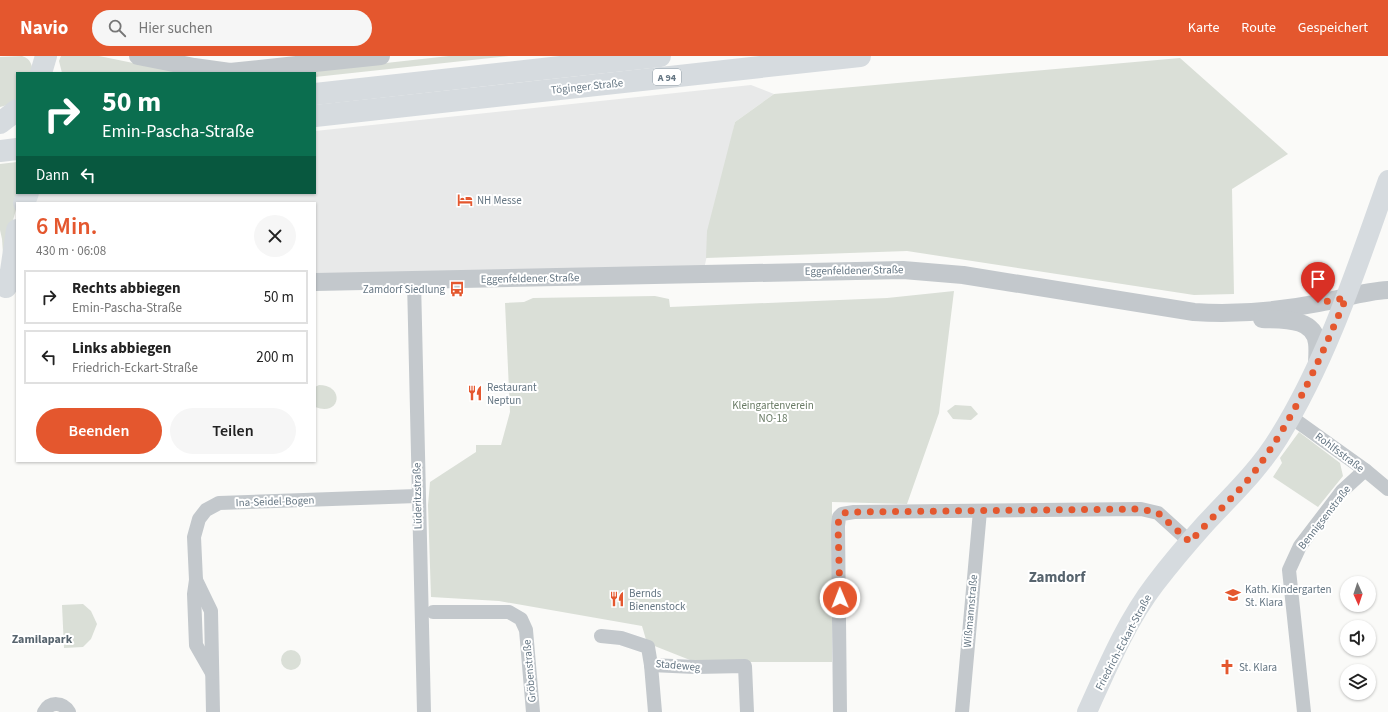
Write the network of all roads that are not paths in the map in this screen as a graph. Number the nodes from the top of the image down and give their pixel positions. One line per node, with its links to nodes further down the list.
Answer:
1 (46, 56): 7 (highway)
2 (51, 56): 8 (highway)
3 (138, 56): 4 (street)
4 (381, 56)
5 (660, 56): 9 (highway, Töginger Straße / A 94)
6 (860, 56): 11 (highway, Töginger Straße / A 94)
7 (41, 72)
8 (54, 72)
9 (316, 94)
10 (16, 111): 12 (highway)
11 (316, 116)
12 (0, 123)
13 (16, 126): 14 (highway)
14 (0, 128)
15 (16, 149): 16 (highway)
16 (0, 150)
17 (1388, 180): 23 (main road, Friedrich-Eckart-Straße)
18 (16, 246): 21 (highway)
19 (414, 281): 20 (street, Eggenfeldener Straße); 24 (street, Eggenfeldener Straße); 29 (street, Lüderitzstraße)
20 (316, 282)
21 (6, 283)
22 (1388, 290): 23 (street, Eggenfeldener Straße)
23 (1346, 298): 24 (street, Eggenfeldener Straße); 25 (main road, Friedrich-Eckart-Straße)
24 (1226, 313): 25 (street)
25 (1317, 366): 26 (main road, Friedrich-Eckart-Straße)
26 (1292, 417): 27 (street, Rohlfsstraße); 31 (main road, Friedrich-Eckart-Straße)
27 (1365, 470): 28 (street, Rohlfsstraße); 45 (street, Bennigsenstraße)
28 (1388, 489)
29 (417, 496): 37 (street, Ina-Seidel-Bogen); 38 (street, Lüderitzstraße)
30 (980, 511): 31 (street); 42 (street); 43 (street, Wißmannstraße)
31 (1190, 542): 44 (main road, Friedrich-Eckart-Straße)
32 (433, 612): 39 (street, Gröbenstraße)
33 (601, 636): 34 (street, Stadeweg)
34 (651, 665): 40 (street); 41 (street, Stadeweg)
35 (44, 712): 36 (street)
36 (69, 712)
37 (213, 712)
38 (424, 712)
39 (532, 712)
40 (654, 712)
41 (747, 712)
42 (840, 712)
43 (962, 712)
44 (1087, 712)
45 (1304, 712)

